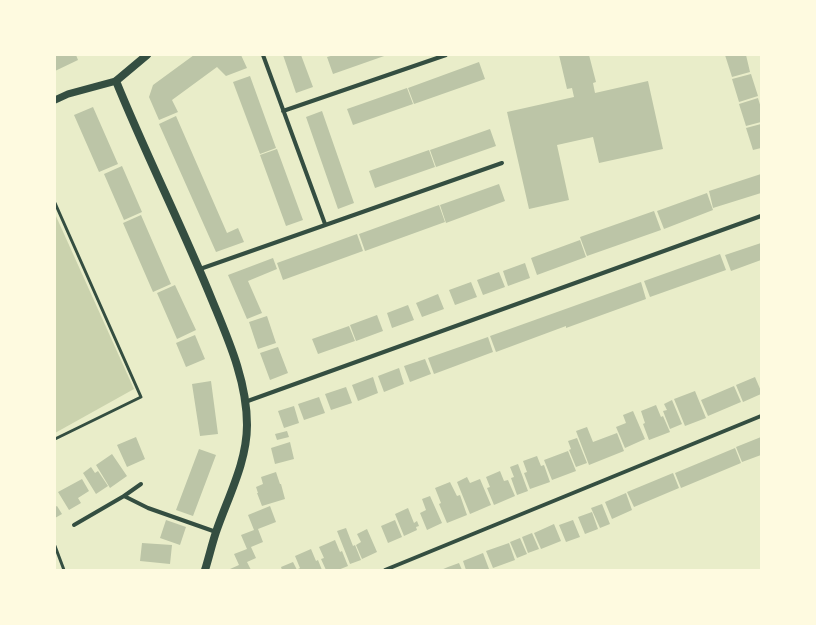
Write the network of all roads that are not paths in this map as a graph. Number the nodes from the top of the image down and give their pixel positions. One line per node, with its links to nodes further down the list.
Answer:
1 (147, 55): 4 (main road)
2 (263, 55): 6 (street)
3 (446, 55): 6 (street)
4 (116, 81): 5 (street); 11 (main road)
5 (55, 100)
6 (283, 111): 10 (street)
7 (502, 163): 10 (street)
8 (55, 202): 14 (lane)
9 (761, 216): 12 (street)
10 (325, 224): 11 (street)
11 (200, 269): 12 (main road)
12 (245, 402): 18 (main road)
13 (761, 416): 22 (street)
14 (55, 439)
15 (141, 484): 16 (street)
16 (124, 496): 17 (street); 18 (street)
17 (74, 525)
18 (216, 532): 21 (main road)
19 (55, 546): 20 (lane)
20 (64, 570)
21 (206, 570)
22 (385, 570)

